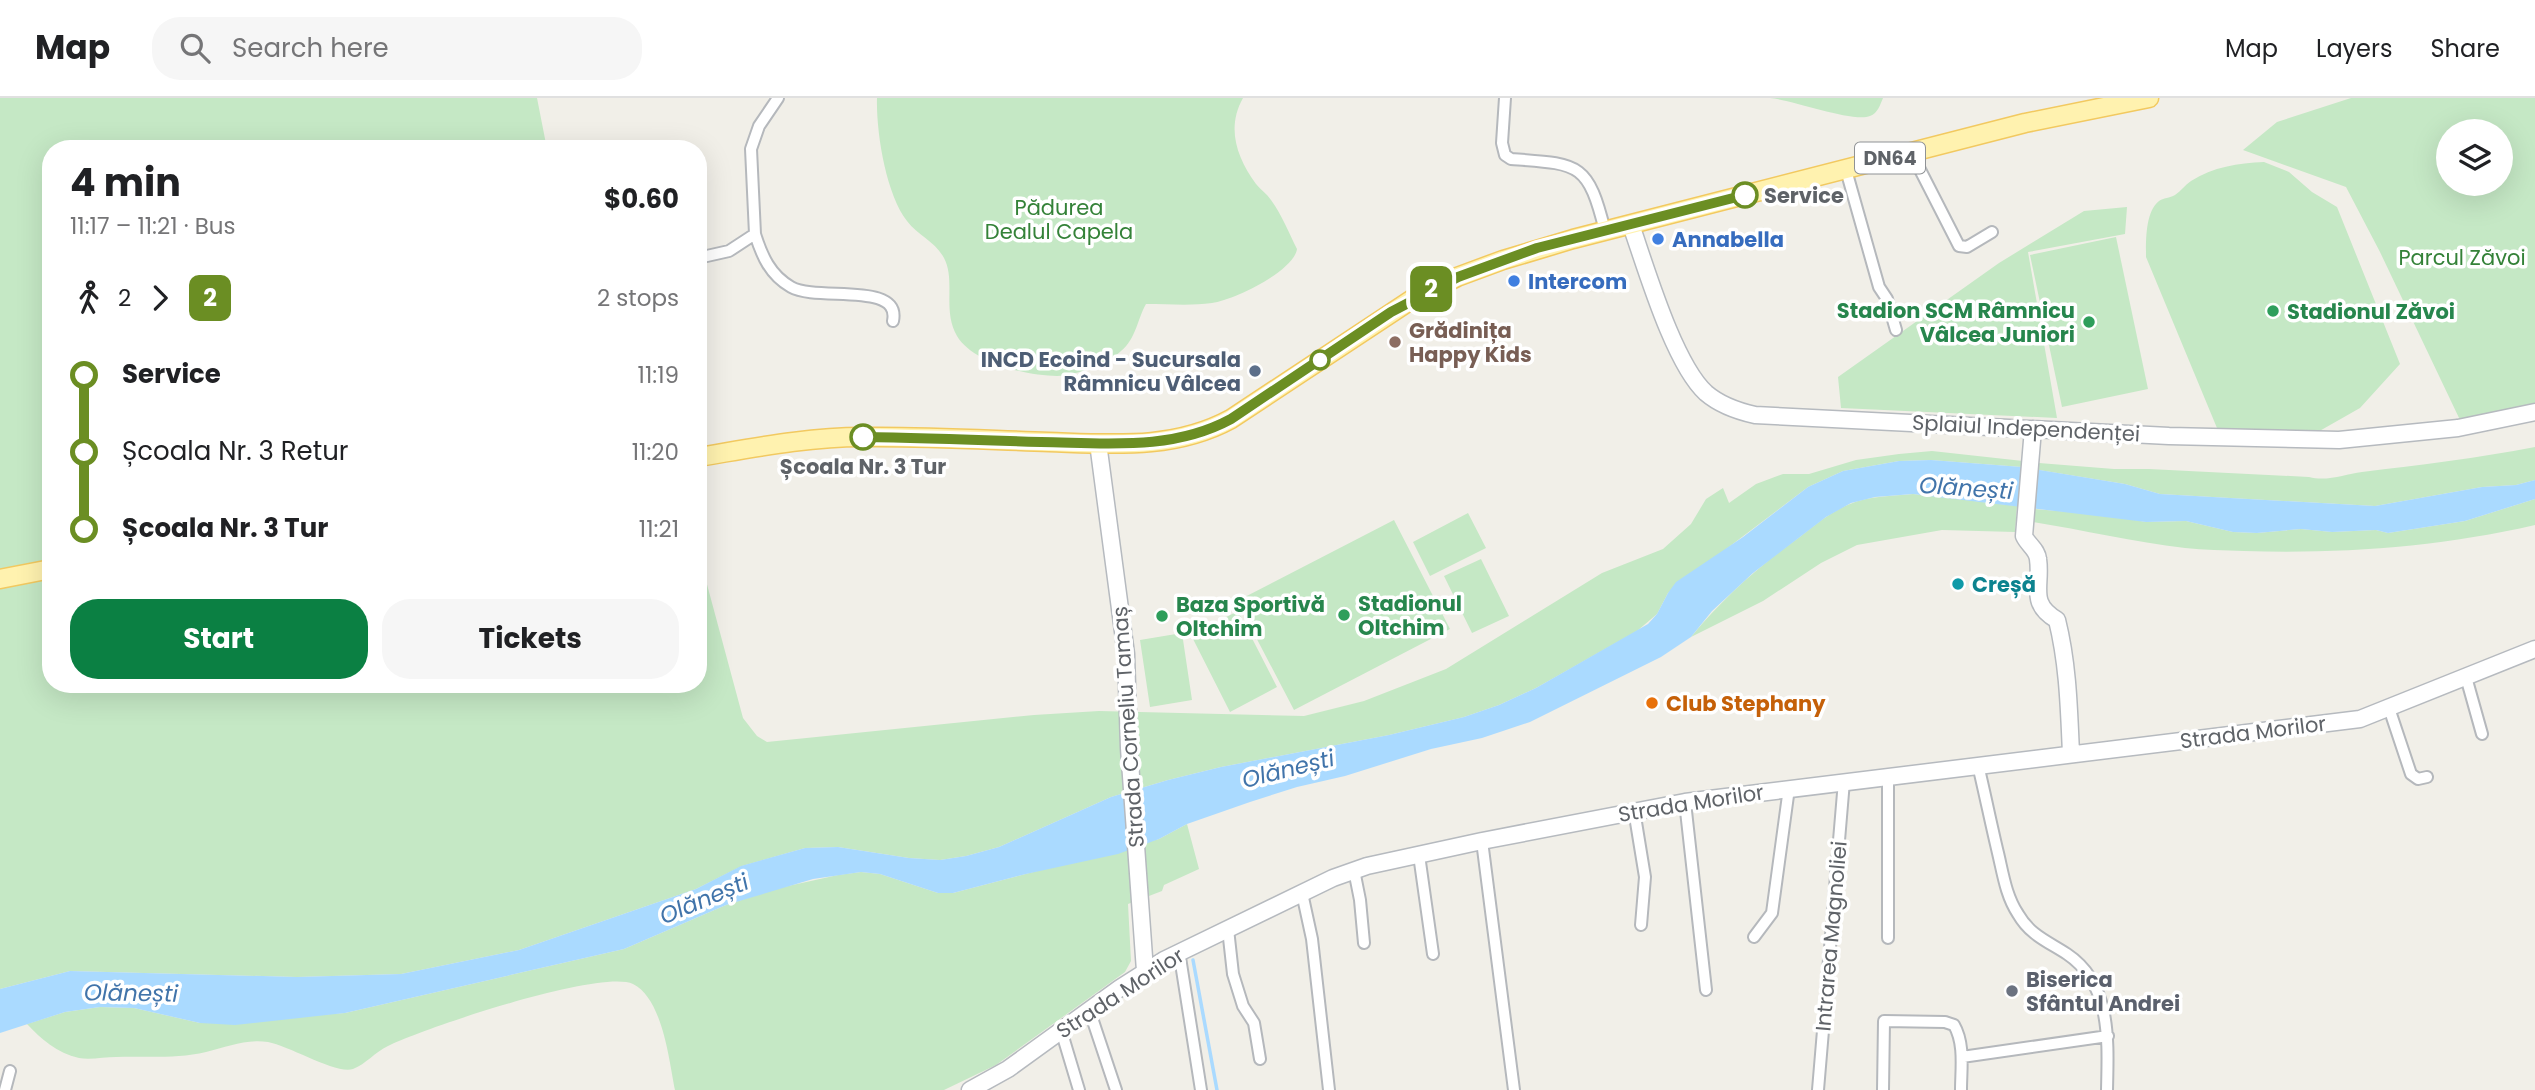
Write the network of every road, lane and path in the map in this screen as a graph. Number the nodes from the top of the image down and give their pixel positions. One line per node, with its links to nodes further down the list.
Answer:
1 (778, 98): 9 (street)
2 (1505, 98): 7 (street)
3 (2149, 98): 4 (main road, DN64)
4 (1911, 152): 5 (main road, DN64); 8 (street)
5 (1846, 170): 6 (main road, DN64); 12 (street)
6 (1631, 225): 7 (main road, DN64); 14 (street, Splaiul Independenței)
7 (1605, 231): 15 (main road, DN64)
8 (1992, 232)
9 (755, 234): 10 (street); 11 (street)
10 (707, 256)
11 (893, 321)
12 (1896, 330)
13 (2535, 412): 14 (street, Splaiul Independenței)
14 (2033, 437): 23 (street)
15 (1098, 443): 16 (main road, DN64); 42 (street, Strada Corneliu Tamaș)
16 (707, 455)
17 (42, 571): 18 (main road)
18 (0, 579)
19 (2535, 649): 20 (street, Strada Morilor)
20 (2466, 677): 21 (street, Strada Morilor); 22 (street)
21 (2389, 708): 23 (street, Strada Morilor); 26 (street)
22 (2482, 734)
23 (2071, 754): 24 (street, Strada Morilor)
24 (1978, 765): 25 (street, Strada Morilor); 46 (street)
25 (1888, 776): 27 (street, Strada Morilor); 38 (street)
26 (2427, 777)
27 (1844, 781): 28 (street, Strada Morilor); 57 (street, Intrarea Magnoliei)
28 (1789, 788): 29 (street, Strada Morilor); 37 (street)
29 (1685, 802): 30 (street, Strada Morilor); 43 (street)
30 (1634, 810): 31 (street, Strada Morilor); 35 (street)
31 (1482, 841): 32 (street, Strada Morilor); 56 (street)
32 (1419, 855): 33 (street, Strada Morilor); 41 (street)
33 (1354, 870): 34 (street, Strada Morilor); 39 (street)
34 (1302, 893): 36 (street, Strada Morilor); 55 (street)
35 (1641, 925)
36 (1228, 929): 40 (street, Strada Morilor); 48 (street)
37 (1754, 937)
38 (1888, 938)
39 (1364, 943)
40 (1179, 951): 42 (street, Strada Morilor); 54 (street)
41 (1433, 954)
42 (1145, 971): 44 (street, Strada Morilor)
43 (1706, 990)
44 (1090, 1010): 45 (street, Strada Morilor); 53 (street)
45 (1061, 1030): 51 (street, Strada Morilor); 52 (street)
46 (2108, 1036): 47 (street); 60 (street)
47 (1962, 1057): 58 (street); 59 (street)
48 (1261, 1059)
49 (10, 1071): 50 (street)
50 (5, 1090)
51 (970, 1090)
52 (1079, 1090)
53 (1116, 1090)
54 (1201, 1090)
55 (1329, 1090)
56 (1514, 1090)
57 (1818, 1090)
58 (1883, 1090)
59 (1961, 1090)
60 (2107, 1090)

